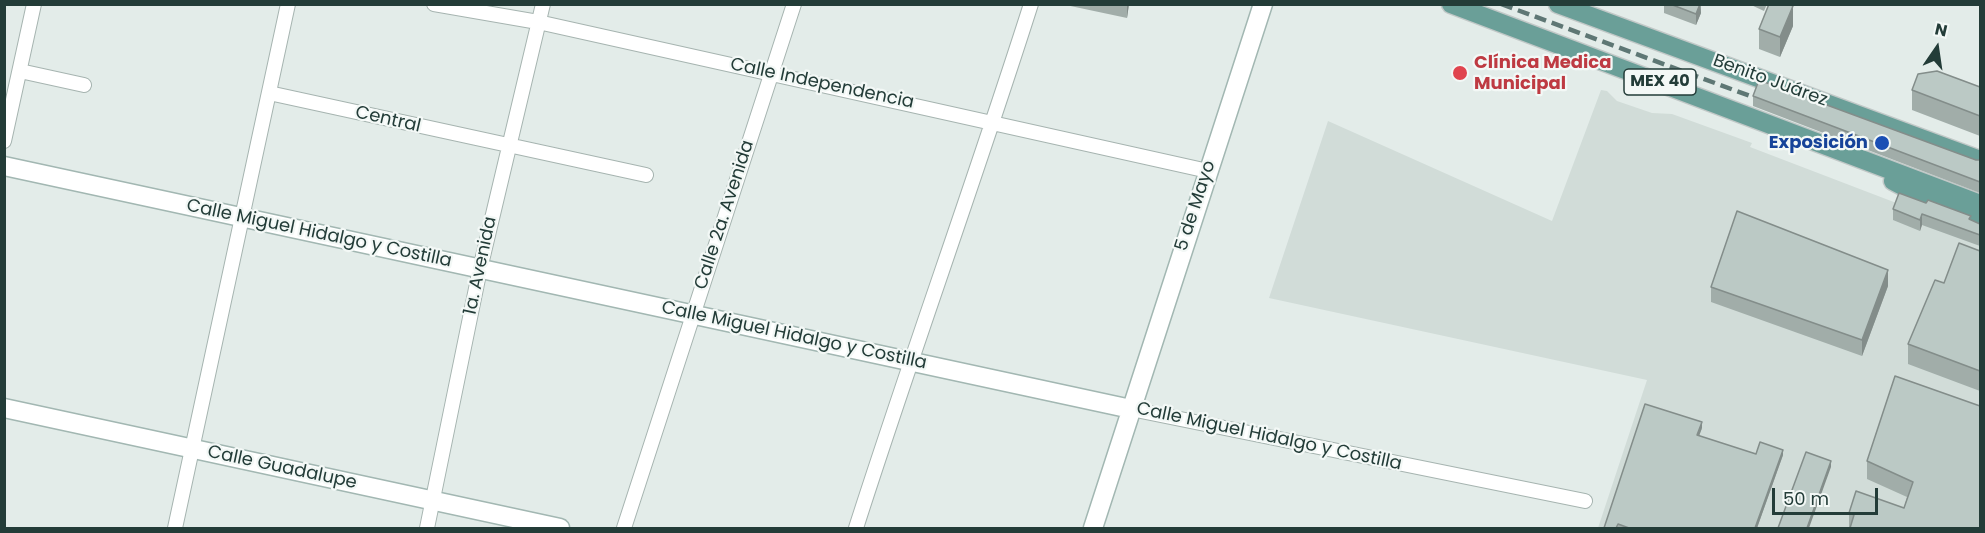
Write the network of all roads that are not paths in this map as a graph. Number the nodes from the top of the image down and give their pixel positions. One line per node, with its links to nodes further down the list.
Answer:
1 (34, 4): 11 (street)
2 (288, 4): 14 (street)
3 (434, 4): 10 (street, Calle Independencia)
4 (543, 4): 10 (street, 1a. Avenida)
5 (794, 4): 12 (street, Calle 2a. Avenida)
6 (1031, 4): 15 (street)
7 (1263, 4): 23 (street, 5 de Mayo)
8 (1558, 4): 16 (main road, Benito Juárez / MEX 40)
9 (1457, 5): 21 (main road, MEX 40)
10 (538, 22): 12 (street, Calle Independencia); 18 (street, 1a. Avenida)
11 (20, 71): 13 (street); 17 (street)
12 (772, 72): 15 (street, Calle Independencia); 30 (street, Calle 2a. Avenida)
13 (84, 85)
14 (269, 93): 18 (street, Central); 27 (street)
15 (994, 122): 23 (street, Calle Independencia); 31 (street)
16 (1885, 124): 19 (main road); 20 (main road, Benito Juárez / MEX 40)
17 (4, 141)
18 (508, 146): 24 (street, Central); 29 (street, 1a. Avenida)
19 (1980, 150)
20 (1980, 160)
21 (1868, 162): 25 (main road); 26 (main road, MEX 40); 28 (main road)
22 (4, 166): 27 (street, Calle Miguel Hidalgo y Costilla)
23 (1208, 171): 33 (street, 5 de Mayo)
24 (646, 175)
25 (1980, 193)
26 (1980, 204)
27 (241, 217): 29 (street, Calle Miguel Hidalgo y Costilla); 34 (street)
28 (1980, 219)
29 (480, 269): 30 (street, Calle Miguel Hidalgo y Costilla); 35 (street, 1a. Avenida)
30 (693, 314): 31 (street, Calle Miguel Hidalgo y Costilla); 40 (street, Calle 2a. Avenida)
31 (910, 360): 33 (street, Calle Miguel Hidalgo y Costilla); 41 (street)
32 (4, 408): 34 (street, Calle Guadalupe)
33 (1131, 409): 36 (street, Calle Miguel Hidalgo y Costilla); 42 (street, 5 de Mayo)
34 (191, 449): 35 (street, Calle Guadalupe); 37 (street)
35 (433, 500): 38 (street, 1a. Avenida); 39 (street, Calle Guadalupe)
36 (1585, 501)
37 (175, 528)
38 (427, 528)
39 (560, 528)
40 (624, 528)
41 (856, 528)
42 (1093, 528)

